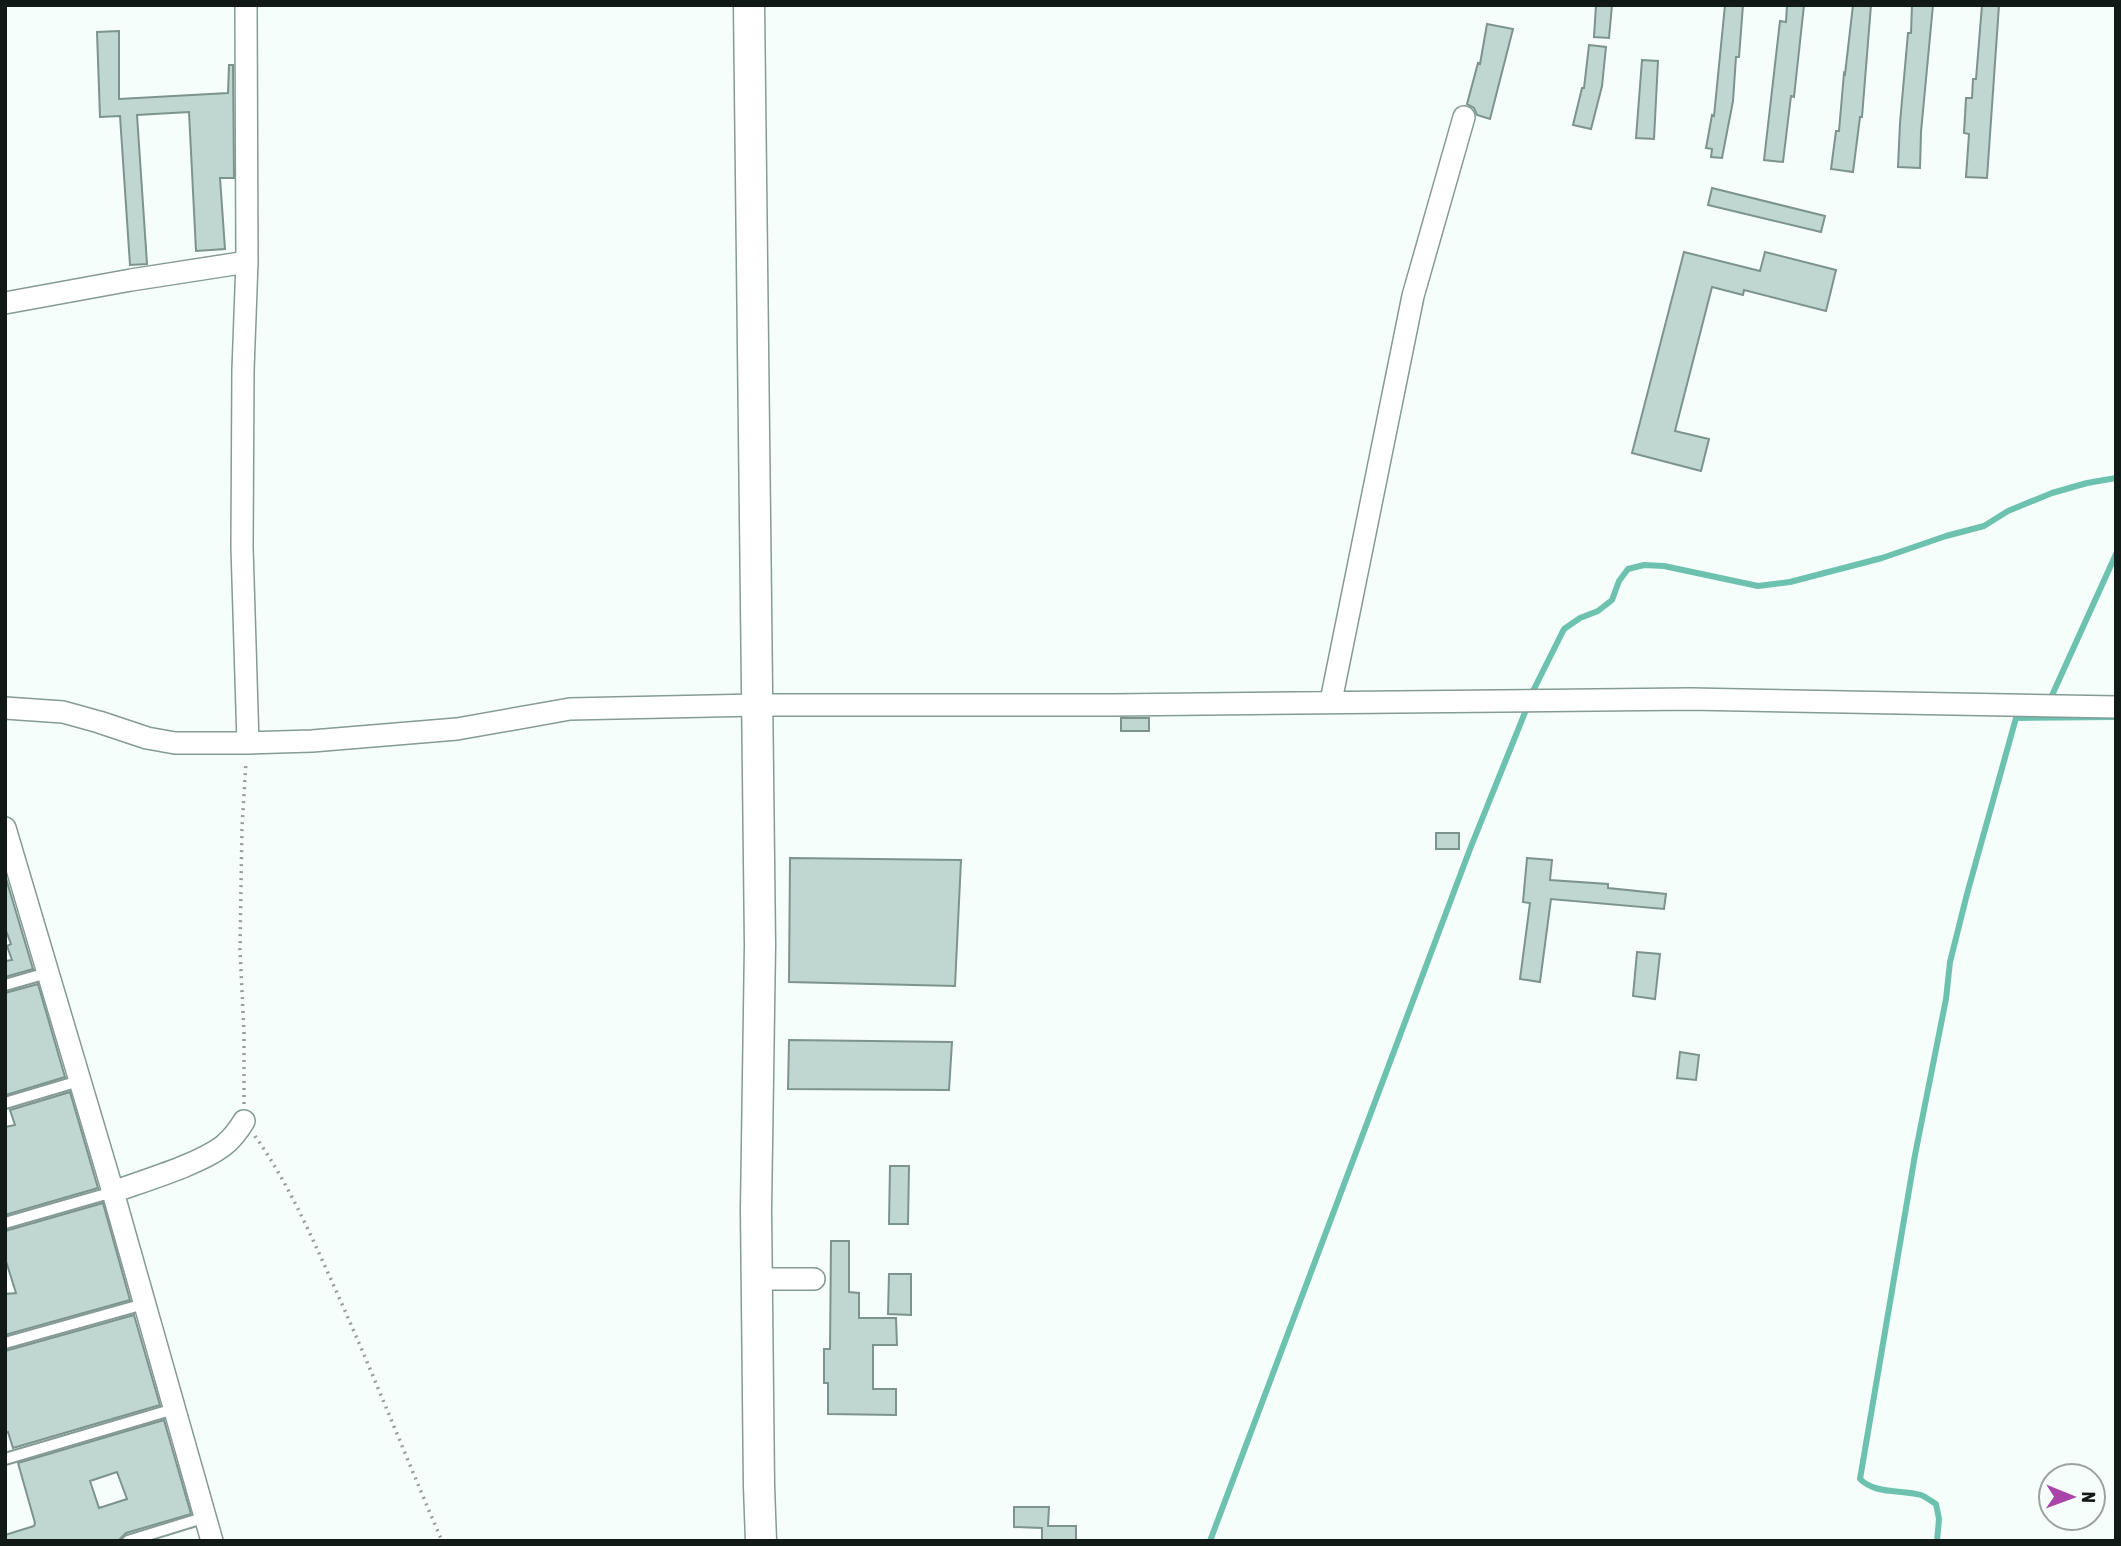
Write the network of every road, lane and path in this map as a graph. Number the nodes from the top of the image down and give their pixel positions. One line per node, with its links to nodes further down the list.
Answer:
1 (246, 5): 4 (street)
2 (749, 5): 7 (street)
3 (1464, 117): 6 (street)
4 (247, 262): 5 (street); 10 (street)
5 (5, 303)
6 (1331, 701): 7 (street); 8 (street)
7 (757, 705): 10 (street); 20 (street)
8 (2116, 707)
9 (5, 708): 10 (street)
10 (248, 743): 17 (path)
11 (5, 828): 12 (street)
12 (10, 865): 13 (street)
13 (47, 973): 14 (lane); 15 (street)
14 (5, 985)
15 (79, 1081): 16 (lane); 18 (street)
16 (5, 1103)
17 (244, 1121): 18 (street); 29 (path)
18 (113, 1192): 19 (lane); 22 (street)
19 (5, 1223)
20 (757, 1279): 21 (street); 30 (street)
21 (814, 1279)
22 (144, 1304): 23 (lane); 24 (street)
23 (5, 1343)
24 (174, 1409): 25 (lane); 26 (street)
25 (5, 1459)
26 (206, 1517): 27 (lane); 28 (street)
27 (128, 1541)
28 (212, 1541)
29 (442, 1541)
30 (761, 1541)

